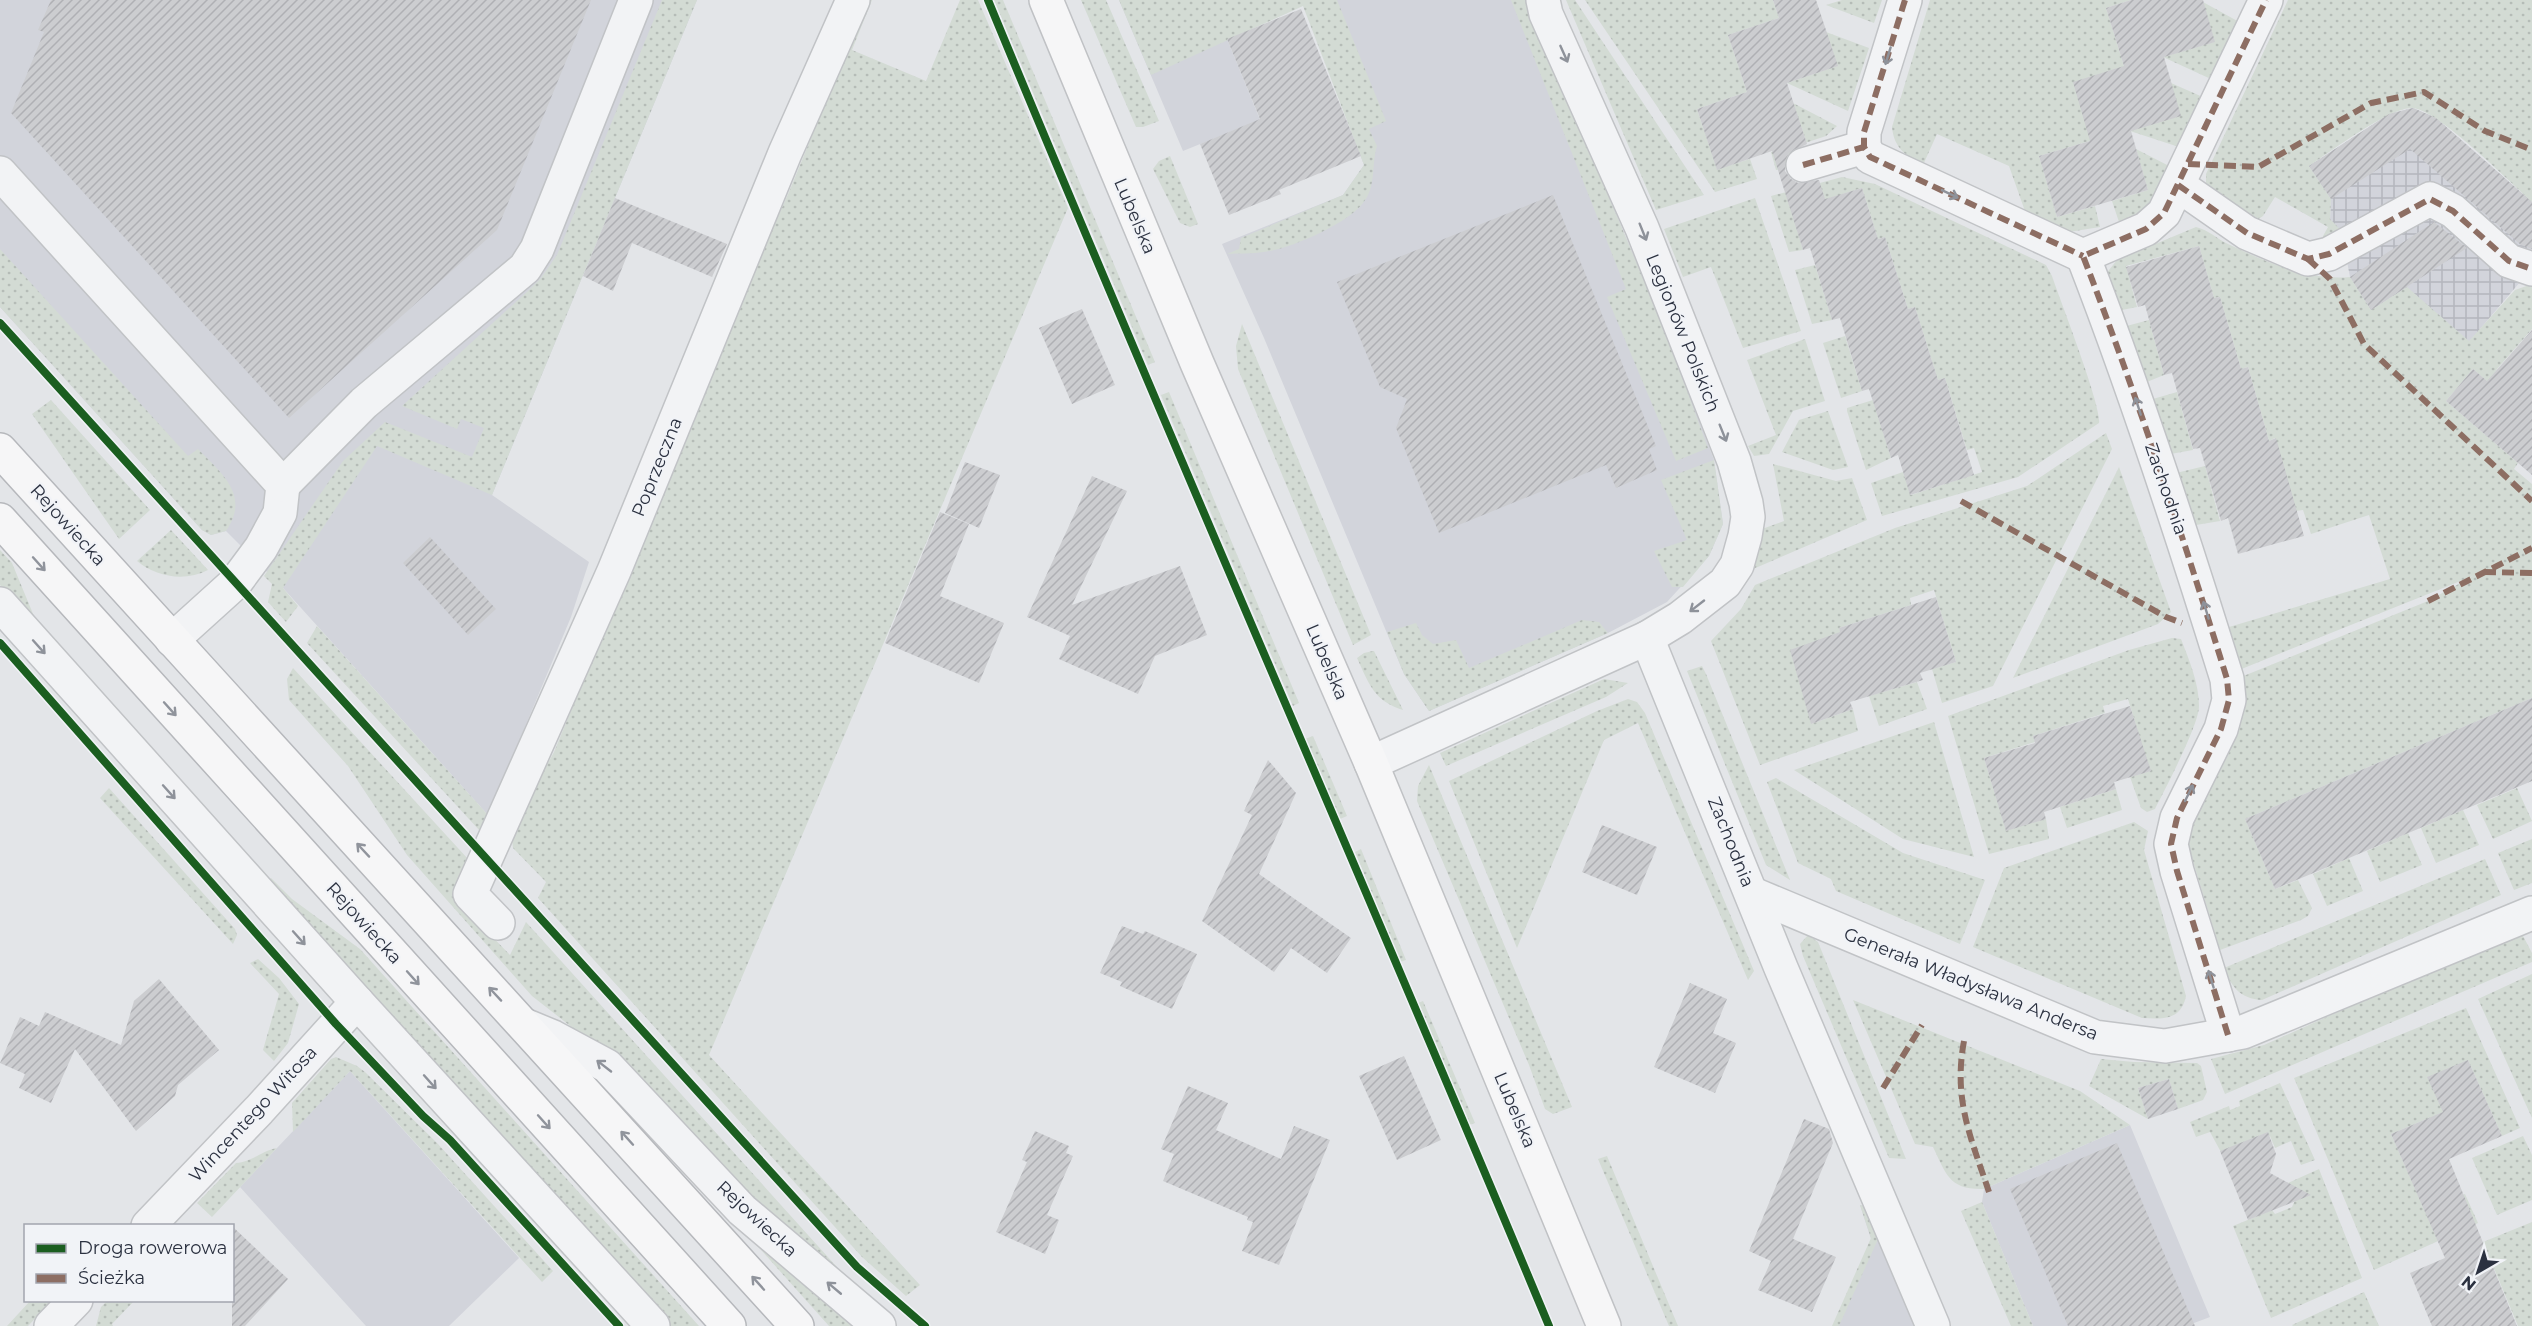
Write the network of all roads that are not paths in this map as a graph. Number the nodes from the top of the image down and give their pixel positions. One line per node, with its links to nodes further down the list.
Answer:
1 (636, 0): 14 (street)
2 (853, 0): 22 (street, Poprzeczna)
3 (1046, 0): 19 (main road, Lubelska)
4 (1543, 0): 17 (street, Legionów Polskich, one-way to 17)
5 (1905, 0): 7 (street, one-way to 7)
6 (2266, 0): 10 (street)
7 (1864, 147): 8 (street); 11 (street, one-way to 11)
8 (1803, 165)
9 (0, 173): 14 (street)
10 (2178, 185): 11 (street); 12 (street)
11 (2083, 256): 25 (street, Zachodnia, one-way to 11)
12 (2532, 269)
13 (0, 450): 18 (main road, Rejowiecka)
14 (283, 485): 18 (street)
15 (0, 520): 28 (main road, Rejowiecka, one-way to 28)
16 (0, 603): 23 (street, one-way to 23)
17 (1647, 638): 19 (street); 20 (street, Zachodnia)
18 (172, 640): 24 (main road, Rejowiecka, one-way to 18)
19 (1371, 764): 31 (main road, Lubelska)
20 (1753, 894): 25 (street, Generała Władysława Andersa); 32 (street, Zachodnia)
21 (2532, 913): 25 (street, Generała Władysława Andersa)
22 (498, 923)
23 (357, 1002): 26 (street, Wincentego Witosa); 27 (street, one-way to 27)
24 (524, 1025): 29 (main road, Rejowiecka, one-way to 24); 30 (street, Rejowiecka, one-way to 24)
25 (2228, 1035)
26 (150, 1224)
27 (653, 1326)
28 (729, 1326)
29 (797, 1326)
30 (879, 1326)
31 (1604, 1326)
32 (1933, 1326)

